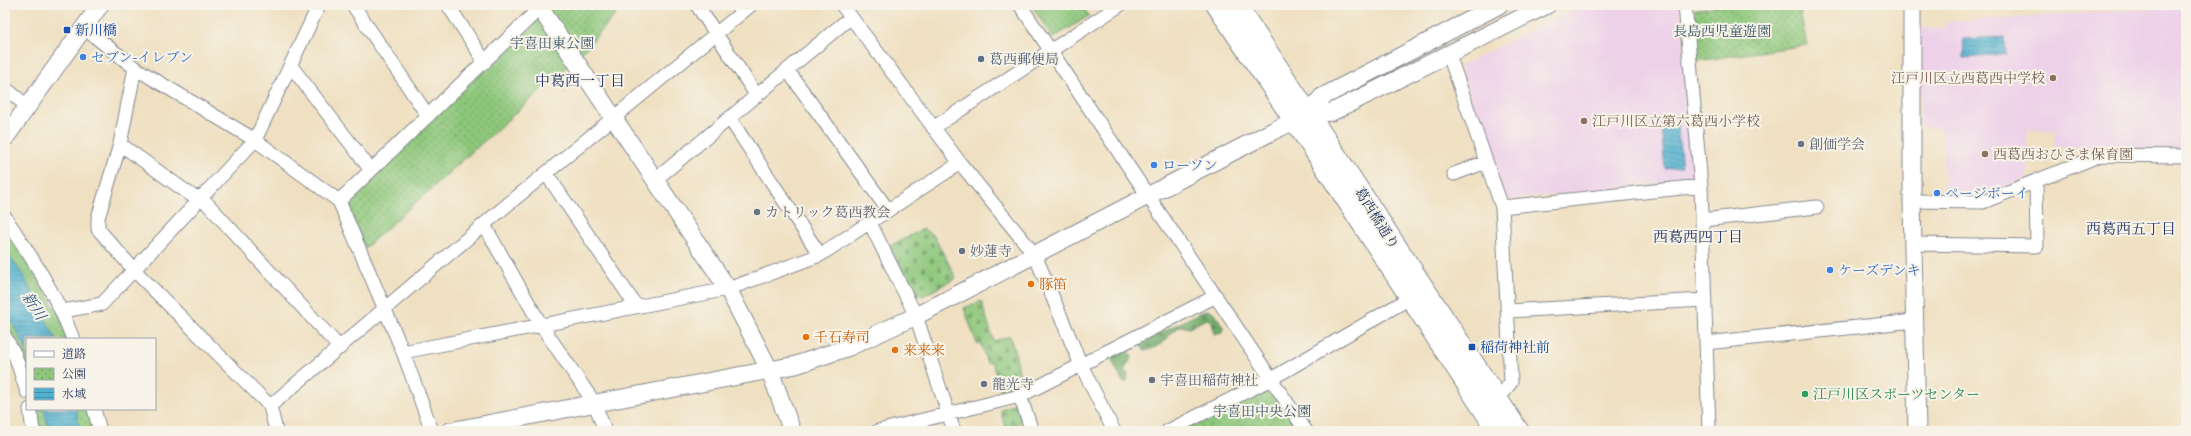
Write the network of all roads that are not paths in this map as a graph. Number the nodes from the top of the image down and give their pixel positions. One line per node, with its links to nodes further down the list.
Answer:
1 (100, 5): 20 (street)
2 (319, 5): 25 (street)
3 (353, 5): 31 (street)
4 (448, 5): 24 (street)
5 (696, 5): 21 (street)
6 (751, 5): 21 (street)
7 (842, 5): 18 (street)
8 (1020, 5): 22 (street)
9 (1120, 5): 22 (street)
10 (1217, 5): 33 (main road, 葛西橋通り)
11 (1236, 5): 33 (main road, 葛西橋通り)
12 (1499, 5): 33 (street)
13 (1502, 5): 19 (street)
14 (1547, 5): 19 (street)
15 (1685, 5): 47 (street)
16 (1912, 5): 50 (street)
17 (540, 6): 24 (street); 32 (street)
18 (851, 17): 27 (street); 35 (street)
19 (1514, 22): 23 (street)
20 (84, 28): 26 (street); 30 (street)
21 (716, 35): 29 (street); 32 (street)
22 (1050, 51): 35 (street); 48 (street)
23 (1449, 56): 33 (street); 40 (street)
24 (485, 62): 31 (street)
25 (291, 66): 37 (street); 42 (street)
26 (135, 68): 37 (street); 38 (street)
27 (788, 71): 29 (street); 54 (street)
28 (5, 88): 30 (street)
29 (758, 96): 34 (street)
30 (27, 106): 36 (street)
31 (428, 116): 42 (street)
32 (614, 117): 43 (street); 45 (street)
33 (1301, 117): 48 (street); 65 (main road, 葛西橋通り); 84 (main road, 葛西橋通り)
34 (730, 119): 45 (street); 61 (street)
35 (933, 128): 41 (street)
36 (5, 138)
37 (255, 140): 49 (street); 51 (street)
38 (120, 144): 49 (street); 62 (street)
39 (2186, 156): 46 (street)
40 (1486, 162): 44 (street); 52 (street)
41 (960, 163): 54 (street); 60 (street)
42 (371, 170): 51 (street)
43 (546, 172): 58 (street); 67 (street)
44 (1454, 174)
45 (655, 180): 63 (street)
46 (2036, 181): 50 (street); 59 (street)
47 (1701, 186): 52 (street); 56 (street)
48 (1148, 197): 60 (street); 64 (street)
49 (202, 198): 62 (street); 77 (street)
50 (1912, 201): 59 (street)
51 (339, 202): 68 (street)
52 (1502, 207): 70 (street)
53 (1817, 207): 56 (street)
54 (888, 210): 57 (street)
55 (5, 217): 69 (street)
56 (1703, 220): 66 (street)
57 (870, 223): 61 (street); 71 (street)
58 (484, 225): 68 (street); 73 (street)
59 (1913, 244): 72 (street)
60 (1035, 254): 71 (street); 79 (street)
61 (820, 255): 63 (street)
62 (135, 271): 69 (street); 86 (street)
63 (728, 289): 67 (street); 80 (street)
64 (1216, 296): 79 (street); 81 (street)
65 (1410, 298): 81 (street); 103 (main road, 葛西橋通り)
66 (1704, 300): 70 (street); 76 (street)
67 (636, 306): 73 (street)
68 (385, 310): 77 (street); 78 (street)
69 (63, 311): 75 (street)
70 (1508, 312): 84 (street)
71 (916, 316): 80 (street); 89 (street)
72 (1914, 320): 76 (street); 106 (street)
73 (541, 325): 78 (street); 85 (street)
74 (5, 338): 82 (street)
75 (73, 338)
76 (1706, 343): 105 (street)
77 (340, 348): 86 (street)
78 (403, 352): 93 (street)
79 (1081, 365): 83 (street); 100 (street)
80 (770, 371): 85 (street); 96 (street)
81 (1271, 379): 101 (street); 102 (street)
82 (26, 389)
83 (1020, 396): 89 (street); 99 (street)
84 (1498, 400): 104 (main road, 葛西橋通り)
85 (595, 404): 94 (street); 95 (street)
86 (270, 406): 92 (street)
87 (30, 410): 90 (street)
88 (94, 410): 91 (street)
89 (950, 413): 97 (street); 98 (street)
90 (33, 431)
91 (100, 431)
92 (276, 431)
93 (432, 431)
94 (450, 431)
95 (605, 431)
96 (792, 431)
97 (878, 431)
98 (954, 431)
99 (1032, 431)
100 (1114, 431)
101 (1168, 431)
102 (1306, 431)
103 (1498, 431)
104 (1518, 431)
105 (1708, 431)
106 (1917, 431)

